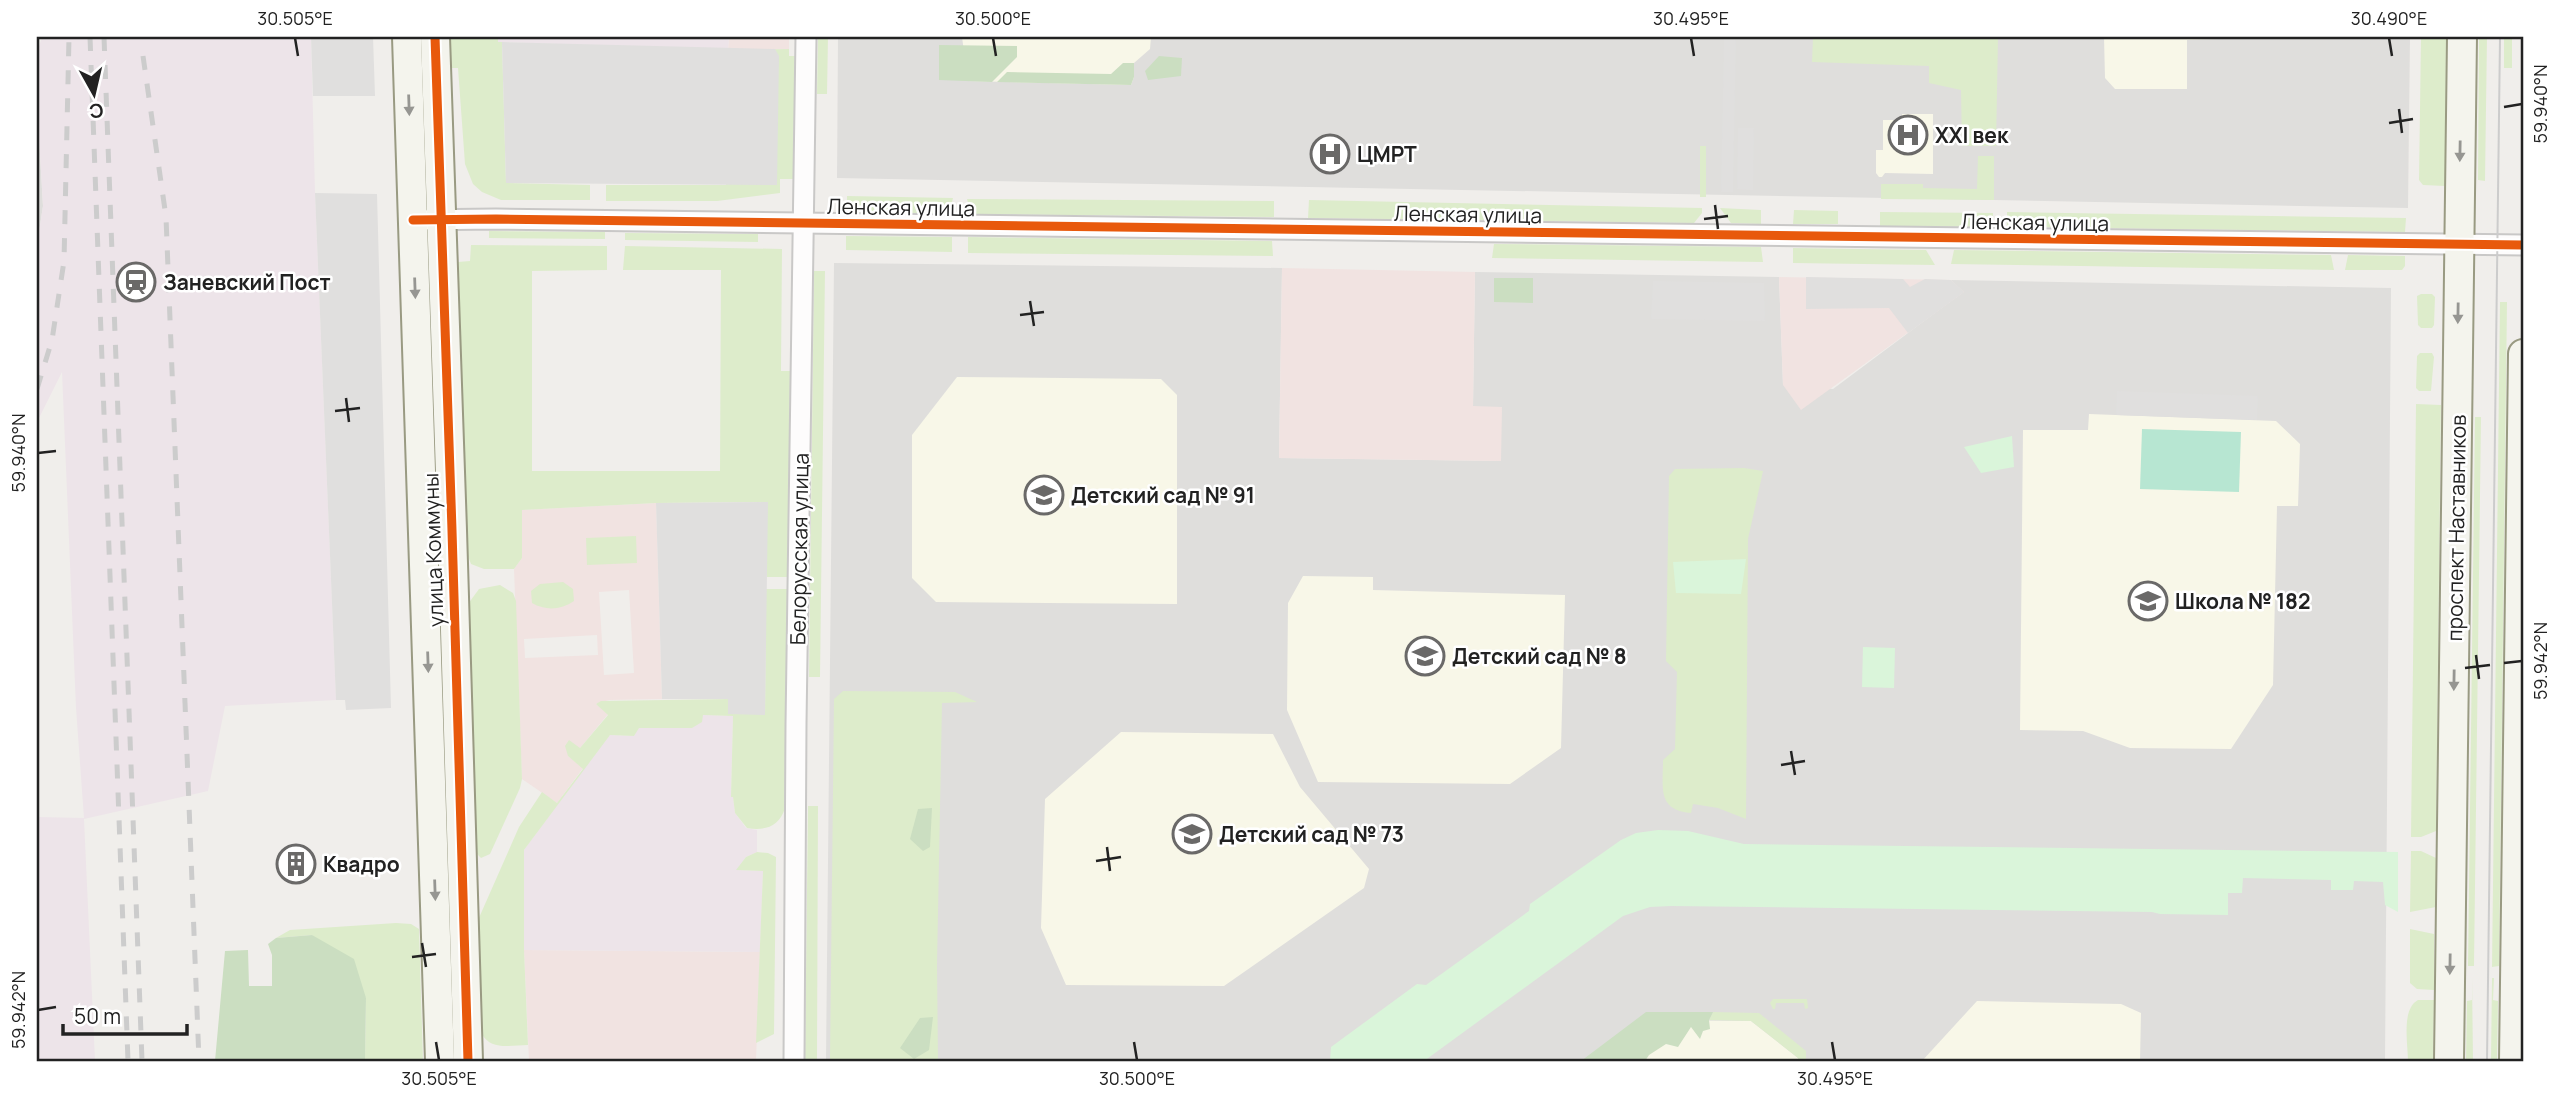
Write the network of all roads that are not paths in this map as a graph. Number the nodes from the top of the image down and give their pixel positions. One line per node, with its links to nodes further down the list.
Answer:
1 (407, 37): 6 (street, улица Коммуны, one-way to 6)
2 (435, 37): 5 (street, улица Коммуны)
3 (806, 37): 7 (street, Белорусская улица)
4 (2462, 37): 8 (street, проспект Наставников, one-way to 8)
5 (442, 219): 6 (street, Ленская улица); 7 (street, Ленская улица); 12 (street, улица Коммуны)
6 (413, 220): 11 (street, улица Коммуны, one-way to 11)
7 (804, 223): 8 (street, Ленская улица); 13 (street, Белорусская улица)
8 (2459, 244): 9 (street, Ленская улица); 14 (street, проспект Наставников, one-way to 14)
9 (2523, 245)
10 (2523, 354): 15 (street)
11 (440, 1061)
12 (468, 1061)
13 (794, 1061)
14 (2449, 1061)
15 (2514, 1061)

